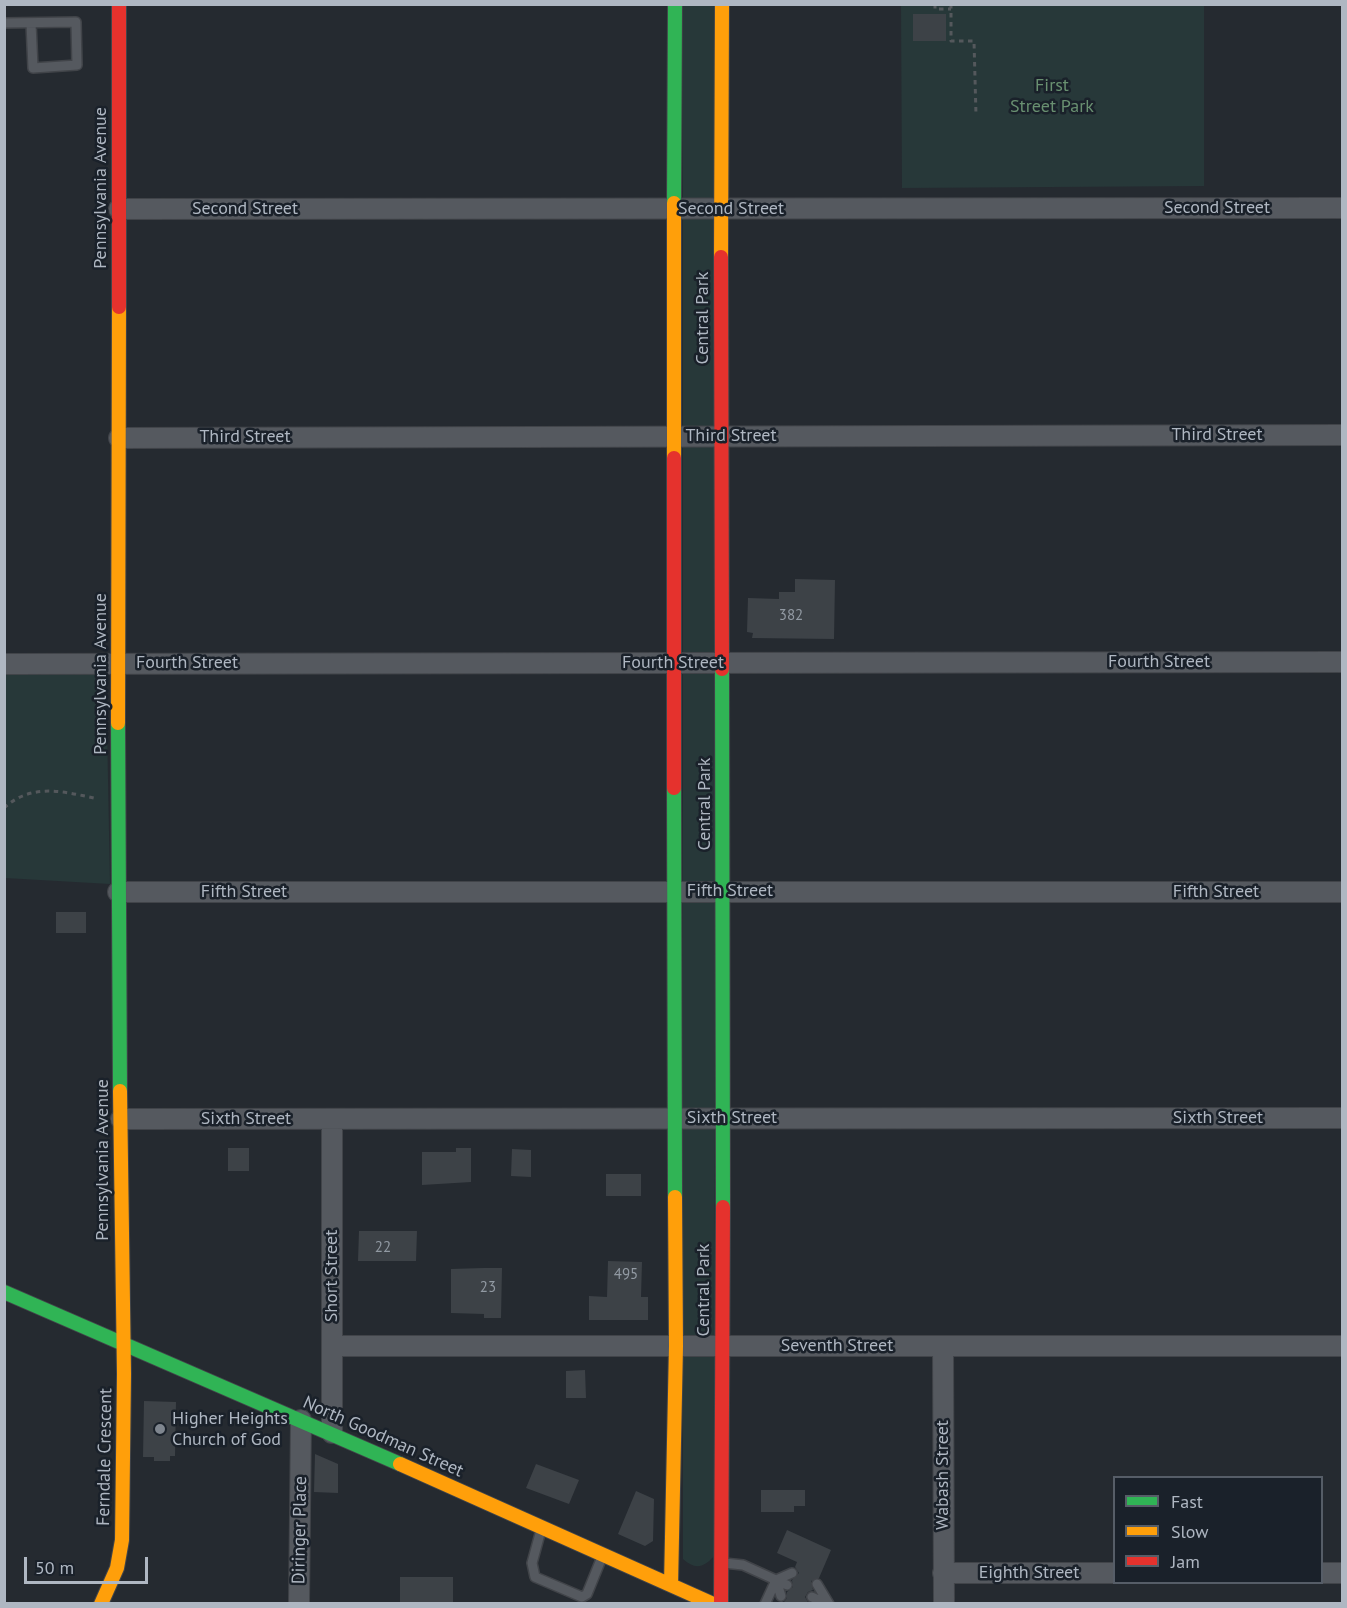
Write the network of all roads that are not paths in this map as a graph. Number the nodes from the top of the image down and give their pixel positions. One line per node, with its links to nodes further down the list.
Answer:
1 (119, 4): 7 (main road, Pennsylvania Avenue)
2 (675, 4): 8 (main road, Central Park)
3 (722, 4): 9 (main road, Central Park)
4 (4, 23): 5 (lane)
5 (31, 23): 5 (lane)
6 (1342, 208): 9 (street, Second Street)
7 (119, 209): 8 (street, Second Street); 13 (main road, Pennsylvania Avenue)
8 (674, 209): 9 (street, Second Street); 11 (main road, Central Park)
9 (720, 209): 12 (main road, Central Park)
10 (1342, 435): 12 (street, Third Street)
11 (674, 436): 12 (street, Third Street); 13 (street, Third Street); 16 (main road, Central Park)
12 (721, 436): 17 (main road, Central Park)
13 (119, 438): 15 (main road, Pennsylvania Avenue)
14 (1342, 662): 17 (street, Fourth Street)
15 (120, 663): 16 (street, Fourth Street); 18 (street, Fourth Street); 21 (main road, Pennsylvania Avenue)
16 (673, 663): 17 (street, Fourth Street); 19 (main road, Central Park)
17 (724, 663): 20 (main road, Central Park)
18 (4, 664)
19 (674, 890): 20 (street, Fifth Street); 21 (street, Fifth Street); 23 (main road, Central Park)
20 (723, 891): 22 (street, Fifth Street); 24 (main road, Central Park)
21 (118, 892): 26 (main road, Pennsylvania Avenue)
22 (1342, 892)
23 (675, 1118): 24 (street, Sixth Street); 27 (street, Sixth Street); 31 (main road, Central Park)
24 (721, 1118): 25 (street, Sixth Street); 34 (main road, Central Park)
25 (1342, 1118)
26 (121, 1119): 27 (street, Sixth Street); 29 (main road, Pennsylvania Avenue)
27 (332, 1119): 30 (street, Short Street)
28 (4, 1292): 29 (main road, North Goodman Street)
29 (122, 1344): 35 (main road, North Goodman Street); 52 (main road, Ferndale Crescent)
30 (332, 1346): 31 (street, Seventh Street); 36 (street, Short Street)
31 (676, 1346): 34 (street, Seventh Street); 47 (main road, Central Park)
32 (943, 1346): 33 (street, Seventh Street); 34 (street, Seventh Street); 41 (street, Wabash Street)
33 (1342, 1346)
34 (723, 1347): 39 (main road, Central Park)
35 (301, 1420): 36 (main road, North Goodman Street); 53 (street, Diringer Place)
36 (332, 1433): 37 (main road, North Goodman Street)
37 (542, 1527): 38 (main road, North Goodman Street); 38 (lane)
38 (603, 1554): 47 (main road, North Goodman Street)
39 (721, 1563): 45 (lane); 55 (main road, Central Park)
40 (792, 1573): 45 (lane)
41 (944, 1573): 42 (street, Eighth Street); 58 (street, Wabash Street)
42 (1113, 1573)
43 (1323, 1573): 44 (street)
44 (1342, 1573)
45 (776, 1581): 48 (lane); 49 (lane); 56 (lane)
46 (817, 1584): 57 (lane)
47 (671, 1585): 51 (main road, North Goodman Street)
48 (787, 1585)
49 (781, 1596)
50 (812, 1597): 57 (lane)
51 (690, 1599): 54 (main road, North Goodman Street)
52 (100, 1604)
53 (299, 1604)
54 (713, 1604)
55 (721, 1604)
56 (765, 1604)
57 (828, 1604)
58 (944, 1604)

